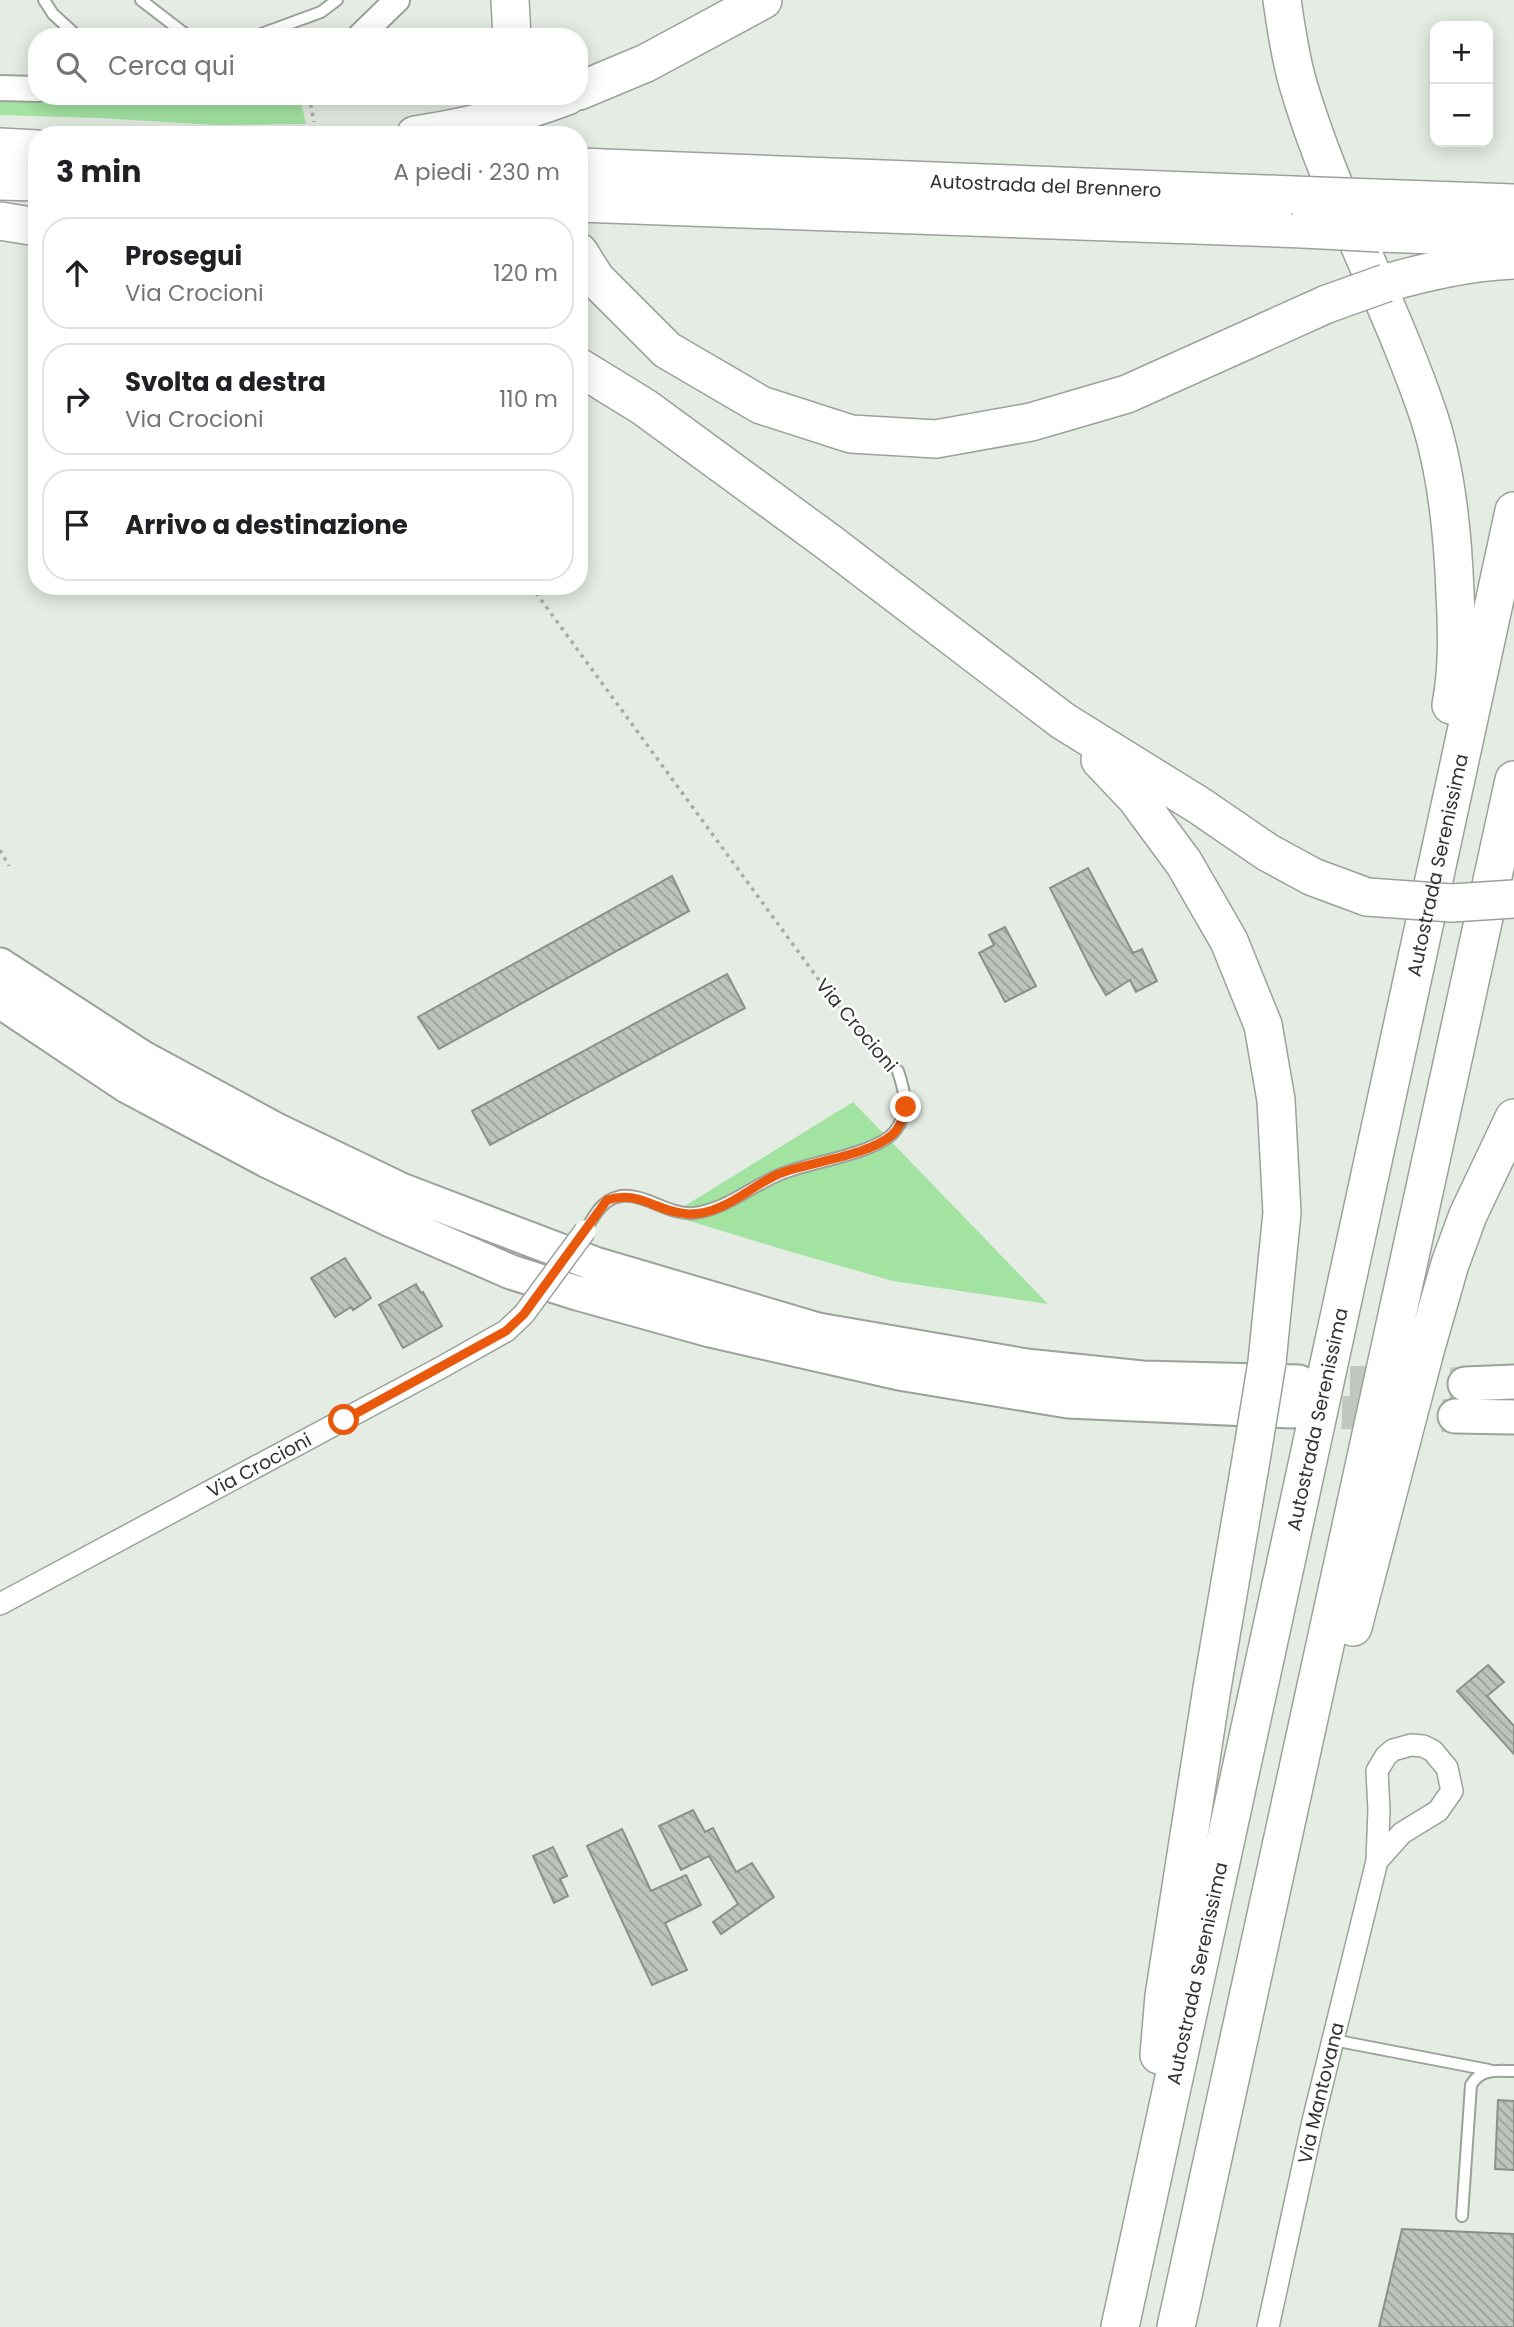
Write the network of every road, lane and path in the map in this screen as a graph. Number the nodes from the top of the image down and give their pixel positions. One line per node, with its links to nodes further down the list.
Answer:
1 (44, 0): 8 (lane)
2 (141, 0): 9 (lane)
3 (337, 0): 10 (lane)
4 (397, 0): 11 (street)
5 (510, 0): 12 (highway)
6 (763, 0): 13 (highway)
7 (1282, 0): 46 (highway)
8 (68, 28)
9 (177, 28)
10 (277, 28)
11 (368, 28)
12 (512, 28)
13 (588, 87)
14 (0, 88): 15 (street)
15 (28, 89)
16 (311, 105): 18 (path)
17 (545, 105): 19 (highway)
18 (314, 122)
19 (473, 126)
20 (0, 147): 21 (highway)
21 (28, 149)
22 (588, 167): 29 (highway, Autostrada del Brennero, bridge)
23 (0, 181): 24 (highway)
24 (28, 182)
25 (1514, 193): 26 (highway)
26 (1417, 199): 28 (highway, Autostrada del Brennero); 29 (highway, Autostrada del Brennero)
27 (588, 203): 29 (highway, Autostrada del Brennero, bridge)
28 (1514, 203)
29 (1377, 216): 32 (highway, Autostrada del Brennero)
30 (0, 221): 31 (highway)
31 (28, 226)
32 (1514, 238)
33 (1514, 260): 34 (highway, bridge)
34 (588, 266)
35 (588, 373): 38 (highway)
36 (1514, 511): 46 (highway, Autostrada Serenissima)
37 (538, 595): 45 (path, Via Crocioni)
38 (1063, 721): 42 (highway, bridge); 57 (highway, bridge)
39 (1514, 780): 53 (highway)
40 (0, 850): 41 (path)
41 (9, 866)
42 (1514, 900)
43 (0, 965): 44 (highway)
44 (0, 1001)
45 (898, 1071): 48 (lane, Via Crocioni)
46 (1382, 1118): 57 (highway, Autostrada Serenissima)
47 (1514, 1118): 53 (highway)
48 (584, 1231): 51 (street, Via Crocioni, bridge)
49 (1514, 1381): 50 (highway)
50 (1465, 1384)
51 (0, 1604)
52 (1377, 1861): 52 (street, Via Mantovana); 54 (street, Via Mantovana)
53 (1250, 1984): 60 (highway)
54 (1333, 2040): 55 (lane); 61 (street, Via Mantovana)
55 (1489, 2070): 56 (lane); 58 (lane)
56 (1514, 2071)
57 (1147, 2202): 59 (highway, Autostrada Serenissima)
58 (1462, 2216)
59 (1120, 2327)
60 (1175, 2327)
61 (1268, 2327)

